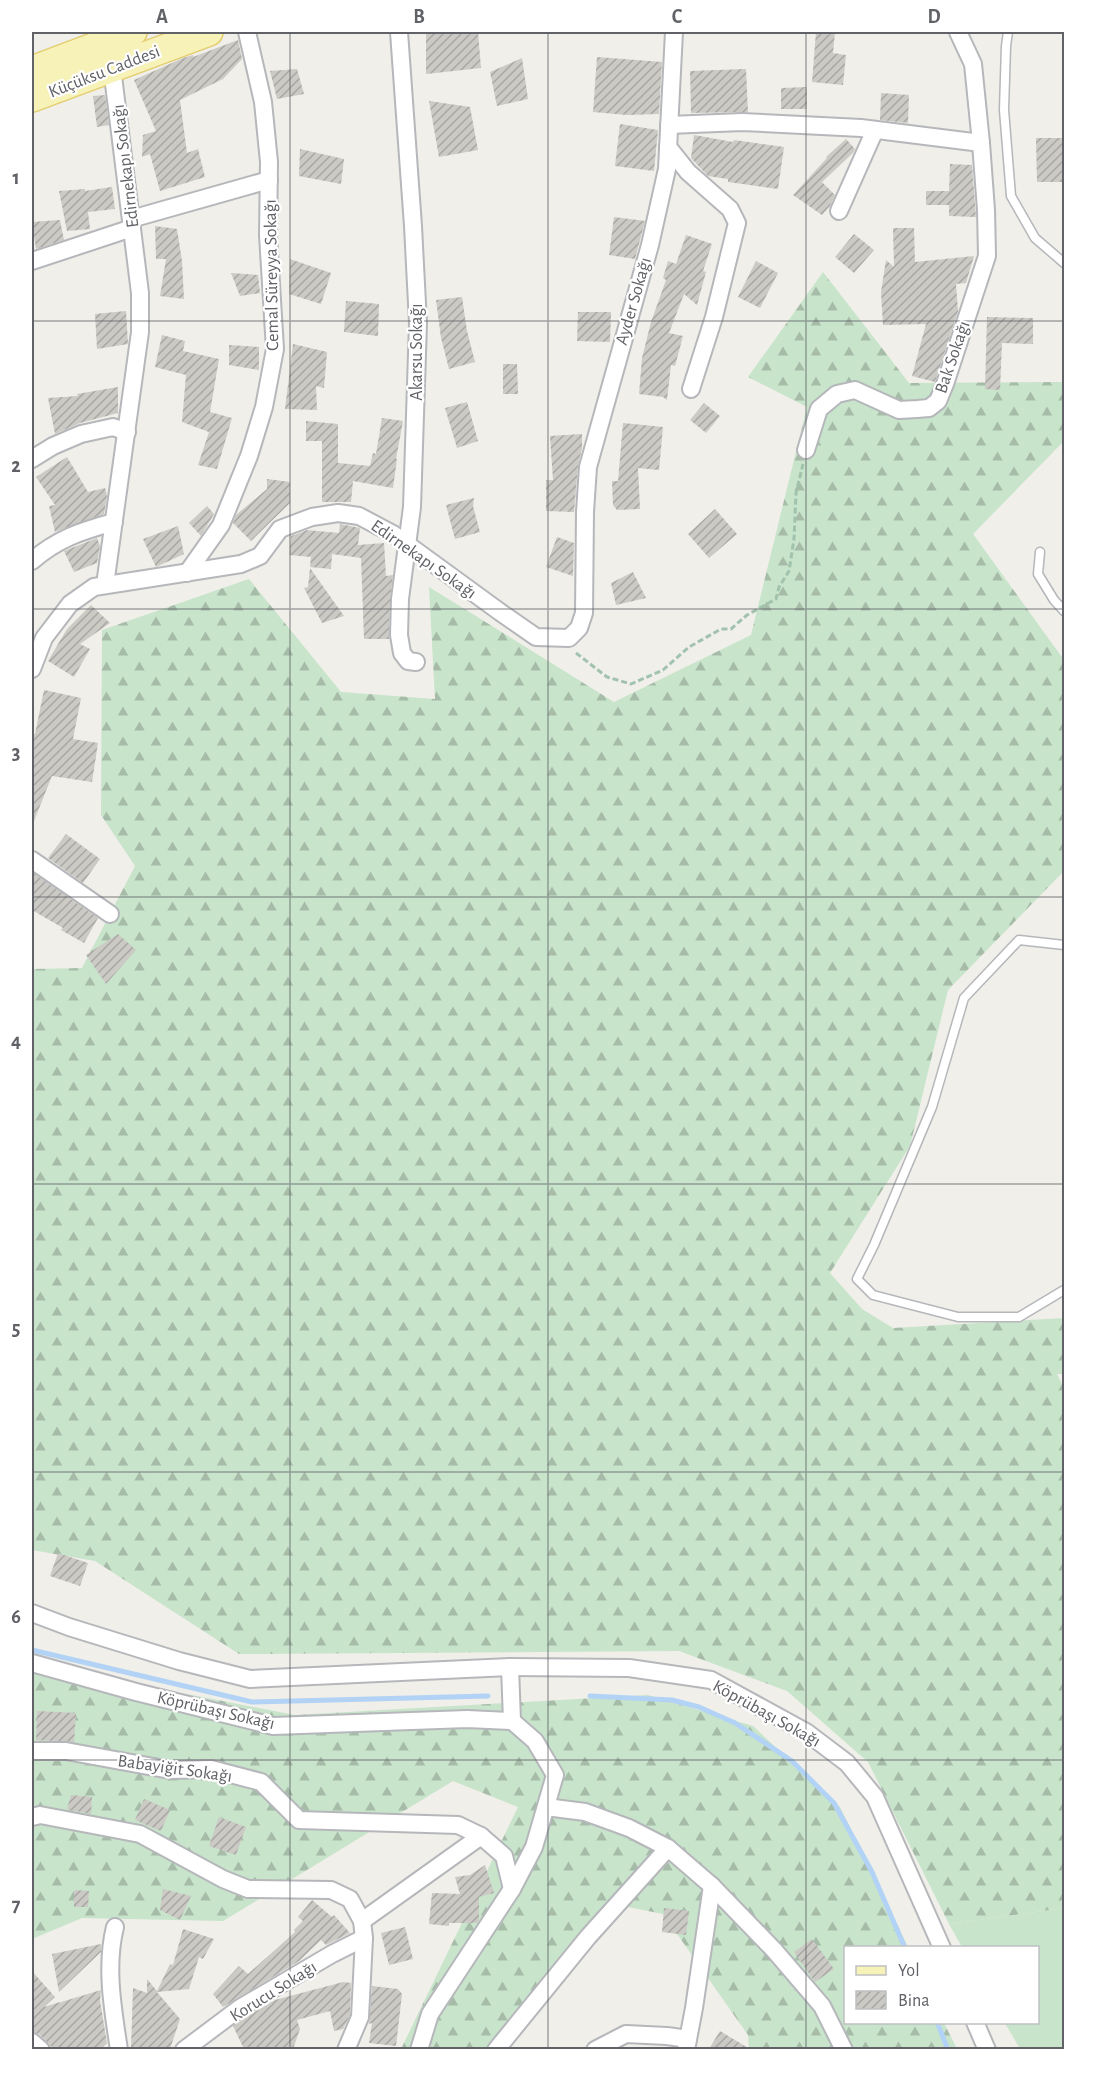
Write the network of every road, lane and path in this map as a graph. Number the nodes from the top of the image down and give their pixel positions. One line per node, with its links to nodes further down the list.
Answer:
1 (133, 32): 8 (main road, Küçüksu Caddesi)
2 (208, 32): 8 (main road, Küçüksu Caddesi)
3 (247, 32): 15 (street, Cemal Süreyya Sokağı)
4 (399, 32): 25 (street, Akarsu Sokağı)
5 (674, 32): 11 (street, Ayder Sokağı)
6 (958, 32): 13 (street, Bak Sokağı)
7 (1008, 32): 19 (lane)
8 (106, 47): 9 (main road, Küçüksu Caddesi); 10 (main road, Küçüksu Caddesi); 17 (street, Edirnekapı Sokağı)
9 (32, 70)
10 (32, 98)
11 (669, 125): 12 (street); 14 (street, Ayder Sokağı)
12 (875, 130): 13 (street); 16 (street)
13 (981, 143): 22 (street, Bak Sokağı)
14 (668, 147): 20 (street); 31 (street, Ayder Sokağı)
15 (269, 180): 17 (street); 28 (street, Cemal Süreyya Sokağı)
16 (839, 211)
17 (132, 224): 18 (street); 21 (street, Edirnekapı Sokağı)
18 (32, 261)
19 (1065, 263)
20 (691, 389)
21 (127, 432): 23 (street); 24 (street, Edirnekapı Sokağı)
22 (806, 450): 31 (path)
23 (32, 459)
24 (114, 522): 27 (street); 29 (street, Edirnekapı Sokağı)
25 (407, 544): 28 (street, Edirnekapı Sokağı); 31 (street, Edirnekapı Sokağı); 32 (street, Akarsu Sokağı)
26 (1040, 552): 30 (lane)
27 (32, 561)
28 (187, 573): 29 (street, Edirnekapı Sokağı)
29 (105, 585): 33 (street, Edirnekapı Sokağı)
30 (1065, 612)
31 (568, 638)
32 (416, 662)
33 (32, 669)
34 (32, 860): 35 (street)
35 (110, 914)
36 (1065, 945): 37 (lane)
37 (1065, 1290)
38 (32, 1613): 40 (street, Köprübaşı Sokağı)
39 (32, 1663): 41 (street, Köprübaşı Sokağı)
40 (510, 1666): 41 (street); 52 (street, Köprübaşı Sokağı)
41 (512, 1721): 43 (street)
42 (32, 1751): 45 (street, Babayiğit Sokağı)
43 (546, 1807): 46 (street); 48 (street)
44 (32, 1817): 49 (street)
45 (481, 1836): 48 (street); 49 (street)
46 (668, 1848): 47 (street); 61 (street)
47 (712, 1887): 55 (street); 63 (street)
48 (512, 1889): 60 (street)
49 (362, 1921): 51 (street)
50 (116, 1927): 57 (street)
51 (364, 1938): 58 (street, Korucu Sokağı); 59 (street)
52 (942, 1946)
53 (976, 2024): 64 (street)
54 (32, 2043): 56 (street)
55 (687, 2044): 62 (street)
56 (41, 2049)
57 (119, 2049)
58 (184, 2049)
59 (346, 2049)
60 (419, 2049)
61 (496, 2049)
62 (596, 2049)
63 (844, 2049)
64 (987, 2049)

